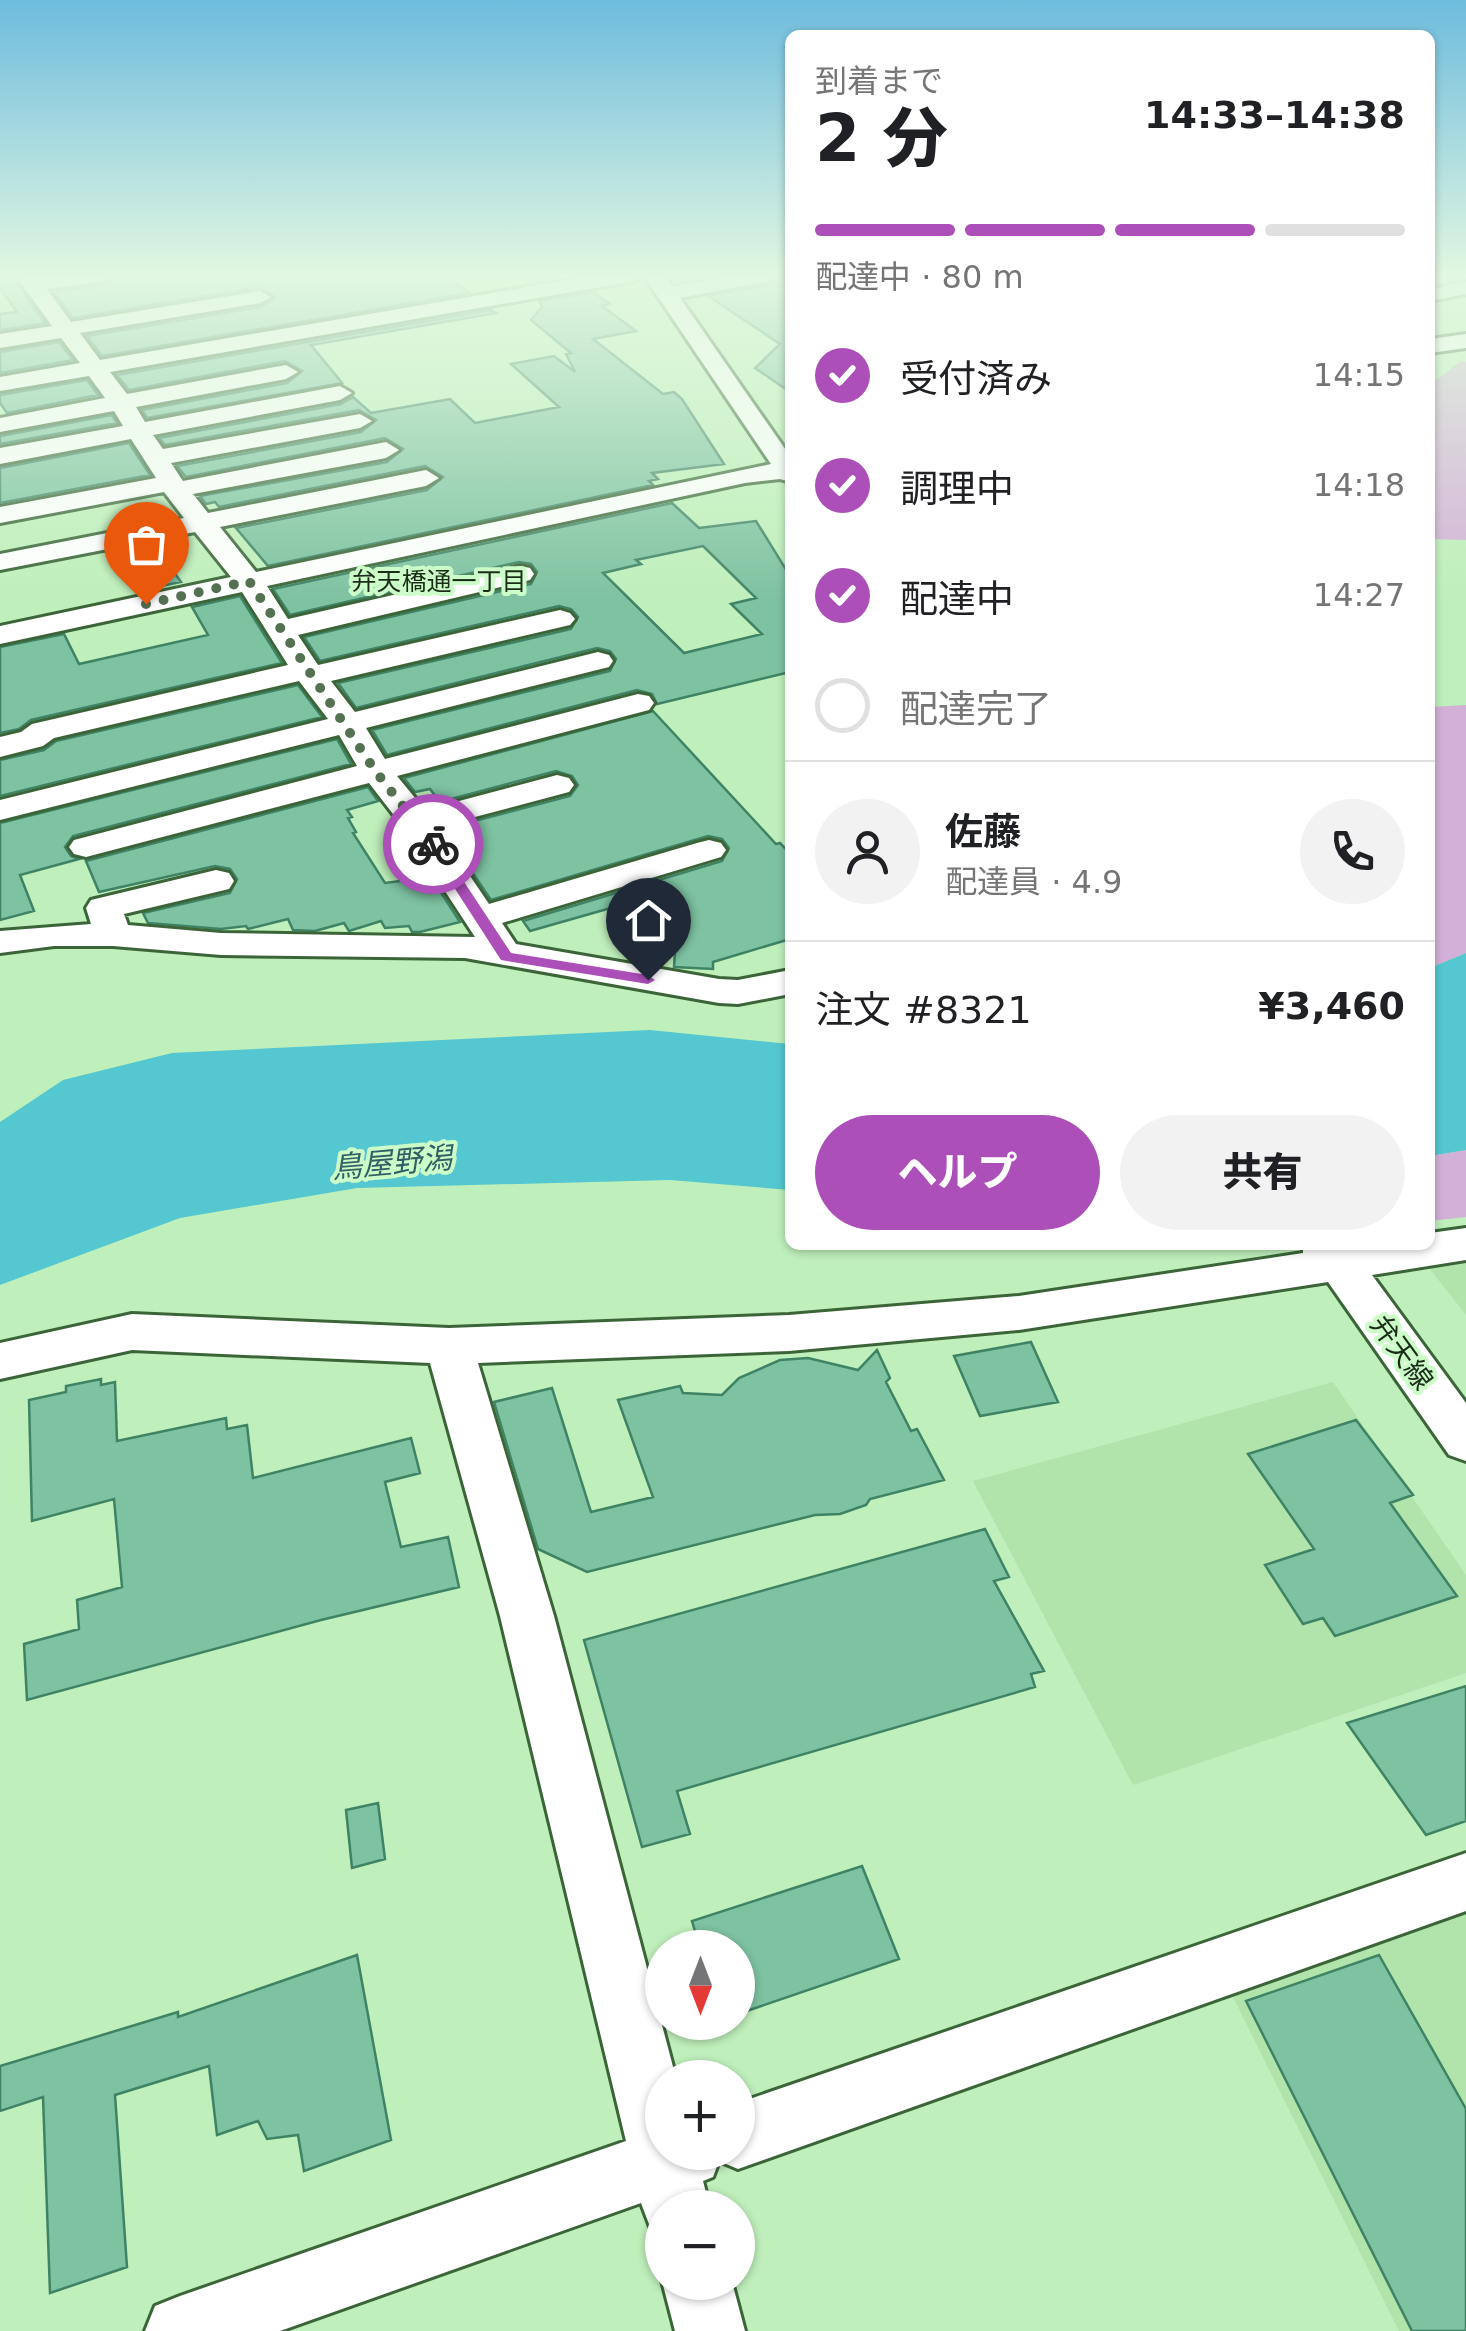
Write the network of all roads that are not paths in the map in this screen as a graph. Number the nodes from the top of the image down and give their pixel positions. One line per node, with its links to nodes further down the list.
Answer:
1 (105, 384): 5 (street)
2 (221, 384): 5 (street)
3 (729, 384): 11 (street)
4 (340, 393): 8 (street)
5 (121, 402): 7 (street); 8 (street)
6 (360, 421): 8 (street)
7 (0, 426)
8 (149, 447): 10 (street); 13 (street); 15 (street)
9 (386, 450): 15 (street)
10 (0, 456)
11 (785, 465)
12 (785, 471): 20 (street)
13 (0, 478)
14 (426, 478): 17 (street)
15 (174, 486): 16 (street); 17 (street)
16 (0, 516)
17 (203, 523): 18 (street); 20 (street)
18 (0, 562)
19 (520, 574): 22 (street)
20 (249, 581): 22 (street); 23 (street)
21 (560, 619): 25 (street)
22 (281, 630): 25 (street)
23 (0, 636)
24 (598, 661): 27 (street)
25 (309, 673): 27 (street); 28 (street)
26 (638, 704): 29 (street)
27 (346, 721): 29 (street); 31 (street)
28 (0, 747)
29 (376, 772): 32 (street); 33 (street)
30 (546, 785): 32 (street)
31 (0, 810)
32 (418, 822): 36 (street)
33 (86, 847)
34 (710, 850): 36 (street)
35 (216, 881): 37 (street)
36 (482, 917): 39 (street)
37 (113, 935): 38 (street); 39 (street)
38 (0, 942)
39 (506, 957): 40 (street)
40 (785, 983)
41 (1466, 1244): 42 (street)
42 (1435, 1246)
43 (1330, 1251): 44 (street); 46 (street, 弁天線)
44 (449, 1346): 45 (street); 49 (street)
45 (0, 1361)
46 (1466, 1441)
47 (1466, 1882): 48 (street)
48 (755, 2130)
49 (677, 2174): 51 (street)
50 (701, 2300): 52 (street)
51 (180, 2331)
52 (710, 2331)

